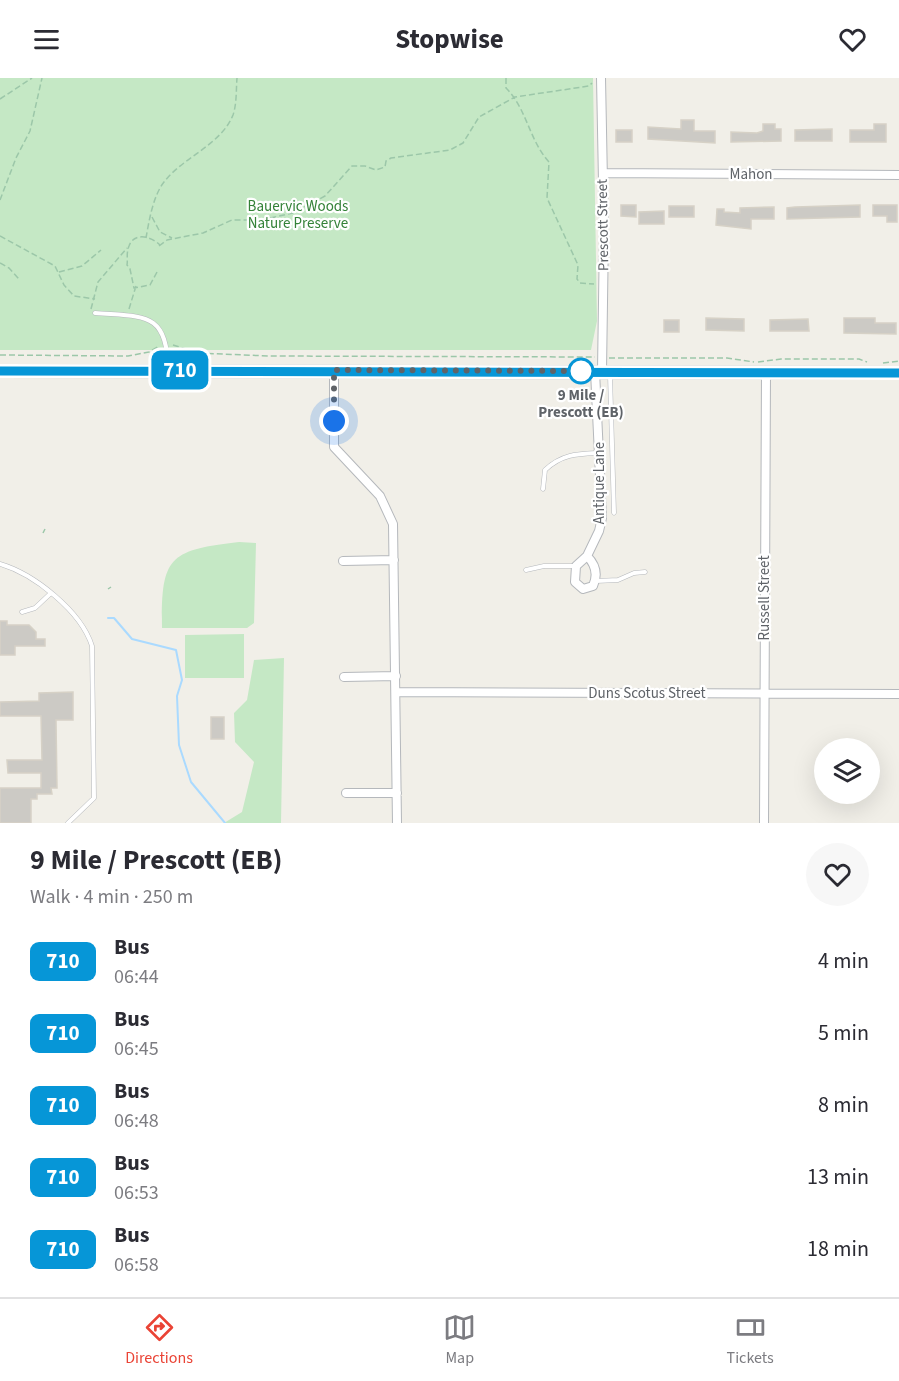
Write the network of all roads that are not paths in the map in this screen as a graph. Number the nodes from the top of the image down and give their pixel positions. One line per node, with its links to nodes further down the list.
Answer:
1 (599, 78): 2 (street, Prescott Street)
2 (603, 173): 3 (street, Mahon); 8 (street, Prescott Street)
3 (899, 175)
4 (95, 313): 5 (lane)
5 (168, 370): 6 (main road); 7 (main road)
6 (334, 370): 8 (main road); 15 (street)
7 (0, 371)
8 (602, 371): 9 (main road); 11 (street, Antique Lane); 13 (lane)
9 (766, 372): 10 (main road); 27 (street, Russell Street)
10 (899, 373)
11 (600, 453): 12 (lane); 14 (street, Antique Lane)
12 (543, 489)
13 (614, 513)
14 (587, 556): 18 (street, Antique Lane); 21 (street)
15 (394, 560): 16 (street); 24 (street)
16 (343, 561)
17 (0, 564): 22 (lane)
18 (576, 566): 19 (lane); 21 (street)
19 (526, 570)
20 (645, 572): 21 (lane)
21 (595, 581)
22 (51, 593): 23 (lane); 31 (lane)
23 (22, 612)
24 (396, 676): 25 (street); 26 (street)
25 (344, 677)
26 (396, 692): 27 (street, Duns Scotus Street); 29 (street)
27 (764, 693): 28 (street, Duns Scotus Street); 33 (street, Russell Street)
28 (899, 694)
29 (397, 793): 30 (street); 32 (street)
30 (346, 794)
31 (68, 823)
32 (397, 823)
33 (764, 823)

